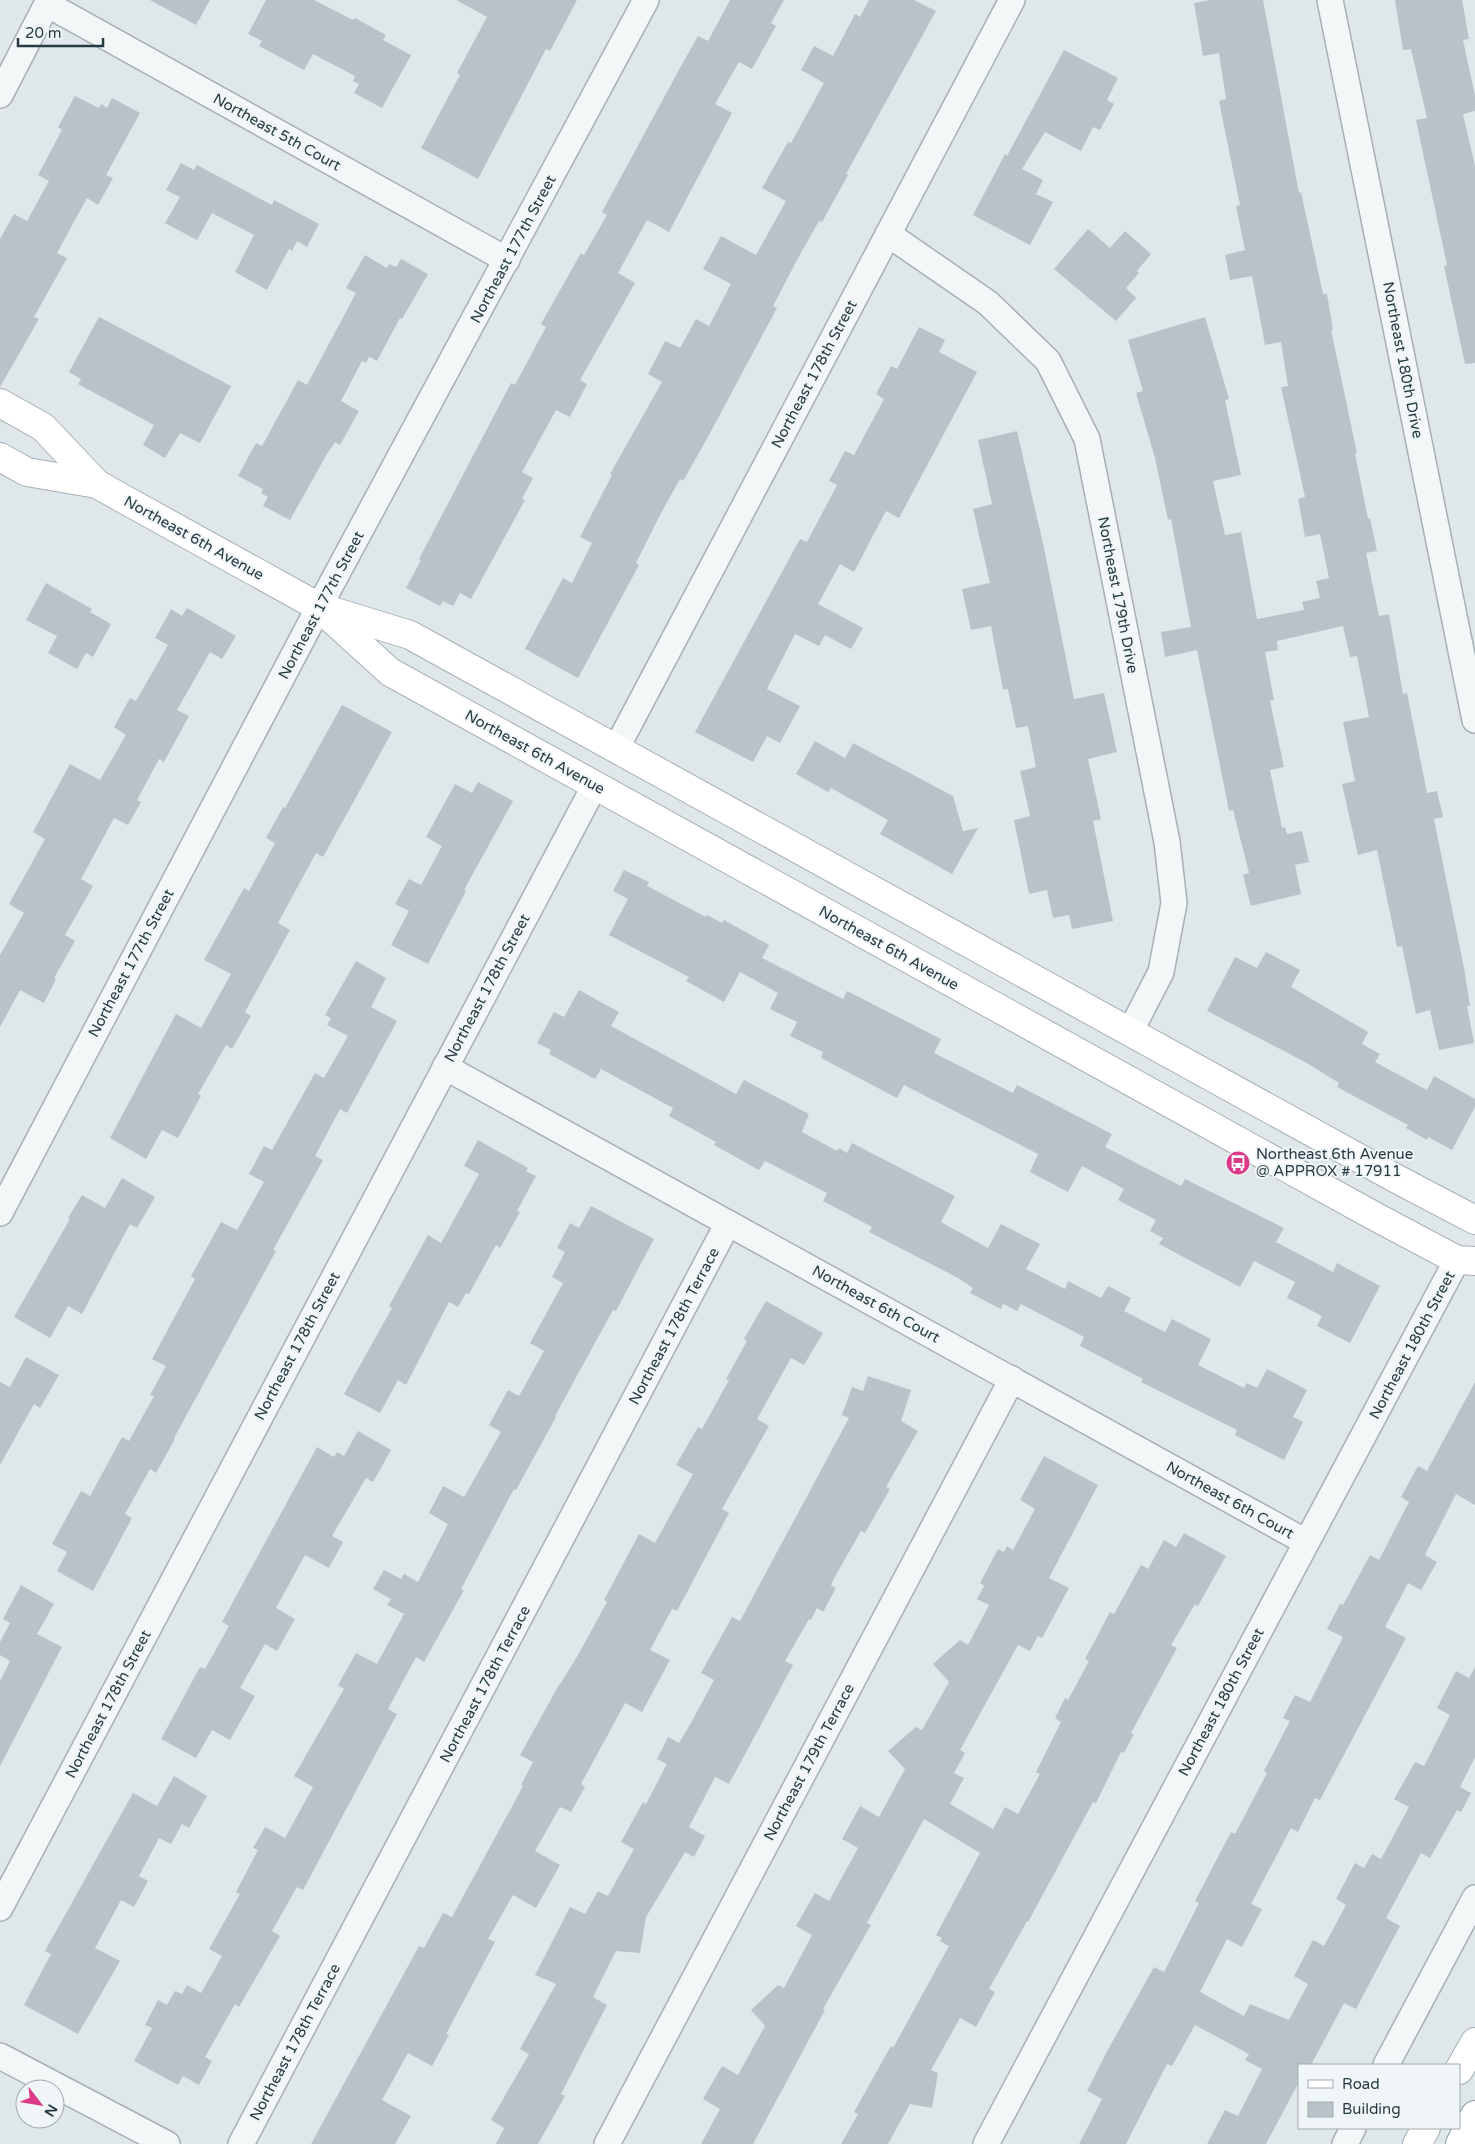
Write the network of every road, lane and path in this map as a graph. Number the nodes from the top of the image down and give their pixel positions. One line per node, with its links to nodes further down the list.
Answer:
1 (646, 0): 7 (street, Northeast 177th Street)
2 (1012, 0): 6 (street, Northeast 178th Street)
3 (1330, 0): 12 (street, Northeast 180th Drive)
4 (48, 2): 5 (street); 7 (street, Northeast 5th Court)
5 (0, 95)
6 (888, 234): 13 (street, Northeast 178th Street); 15 (street, Northeast 179th Drive)
7 (507, 260): 11 (street, Northeast 177th Street)
8 (0, 403): 10 (main road, Northeast 6th Avenue)
9 (0, 457): 10 (main road, Northeast 6th Avenue)
10 (97, 484): 11 (main road, Northeast 6th Avenue)
11 (319, 607): 13 (main road, Northeast 6th Avenue); 14 (main road, Northeast 6th Avenue); 17 (street, Northeast 177th Street)
12 (1475, 720)
13 (616, 749): 15 (main road, Northeast 6th Avenue)
14 (595, 785): 16 (street, Northeast 178th Street); 20 (main road, Northeast 6th Avenue)
15 (1130, 1032): 18 (main road, Northeast 6th Avenue)
16 (445, 1067): 19 (street, Northeast 6th Court); 24 (street, Northeast 178th Street)
17 (0, 1213)
18 (1475, 1220)
19 (728, 1223): 21 (street, Northeast 6th Court); 33 (street, Northeast 178th Terrace)
20 (1466, 1261): 22 (street, Northeast 180th Street)
21 (1012, 1379): 22 (street, Northeast 6th Court); 34 (street, Northeast 179th Terrace)
22 (1306, 1542): 35 (street, Northeast 180th Street)
23 (1475, 1898): 27 (street)
24 (0, 1908)
25 (1475, 2042): 28 (main road)
26 (0, 2056): 32 (street)
27 (1387, 2064)
28 (1460, 2068)
29 (1475, 2115): 38 (main road)
30 (1352, 2129): 36 (street)
31 (1425, 2129): 37 (main road)
32 (167, 2144)
33 (241, 2144)
34 (607, 2144)
35 (986, 2144)
36 (1345, 2144)
37 (1417, 2144)
38 (1460, 2144)

